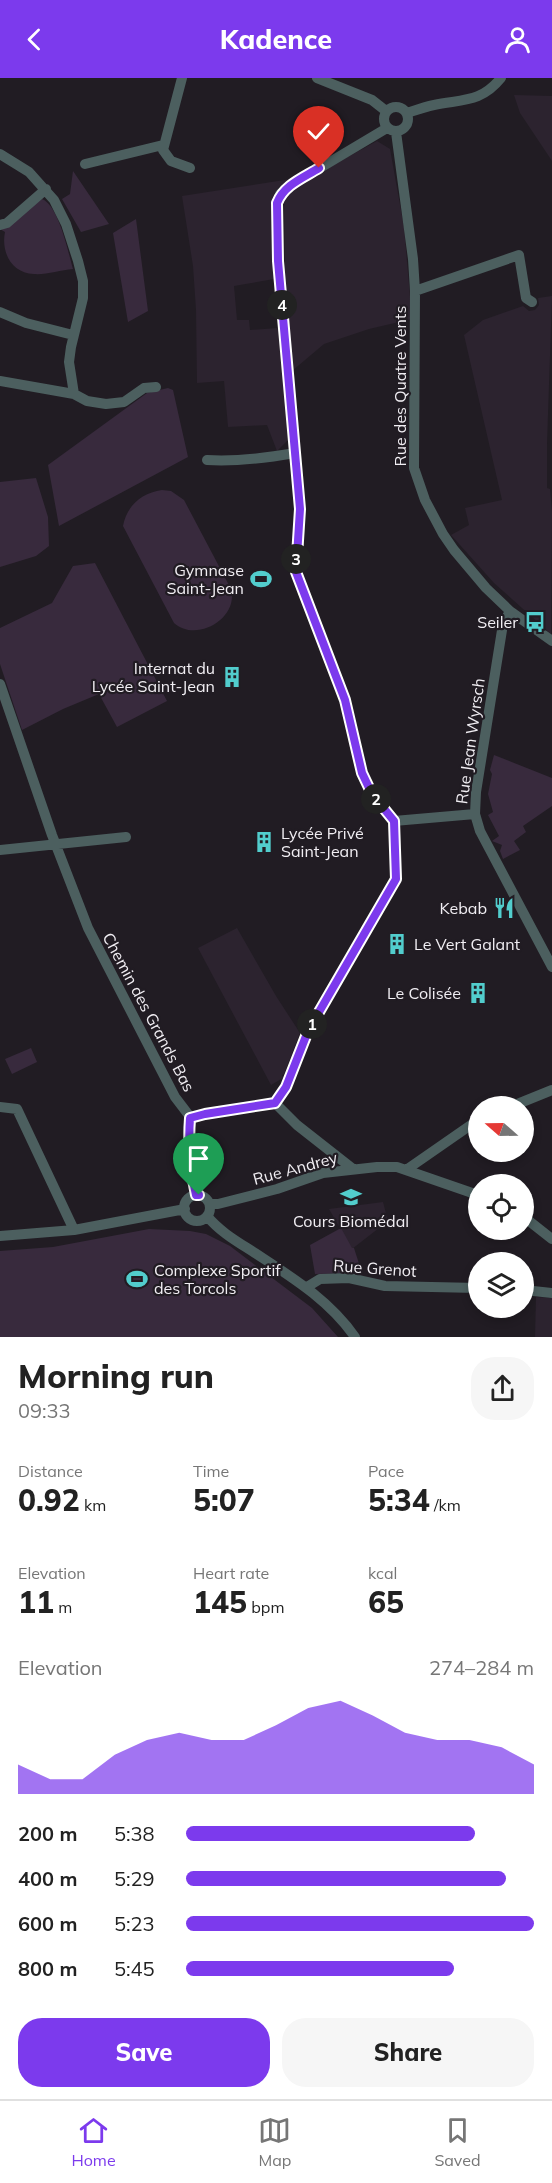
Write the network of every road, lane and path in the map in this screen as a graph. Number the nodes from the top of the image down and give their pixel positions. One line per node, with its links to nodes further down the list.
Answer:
1 (182, 78): 7 (street)
2 (317, 78): 4 (street)
3 (501, 78): 5 (street)
4 (386, 111): 5 (street); 6 (street)
5 (407, 113): 6 (street)
6 (391, 130): 13 (street, Rue des Quatre Vents); 20 (street)
7 (163, 146): 9 (street); 10 (street)
8 (0, 154): 11 (street)
9 (85, 164)
10 (190, 168)
11 (46, 189): 12 (street); 16 (street)
12 (0, 225)
13 (415, 291): 14 (street); 22 (street, Rue des Quatre Vents)
14 (532, 302)
15 (0, 312): 16 (street)
16 (73, 335): 19 (street)
17 (0, 381): 19 (street)
18 (156, 387): 19 (street)
19 (74, 394)
20 (295, 453): 21 (street); 26 (street)
21 (207, 460)
22 (510, 611): 23 (street, Rue des Quatre Vents); 25 (street, Rue Jean Wyrsch)
23 (552, 641)
24 (0, 684): 28 (street, Chemin des Grands Bas)
25 (475, 814): 26 (street); 30 (street, Rue Jean Wyrsch)
26 (394, 821): 33 (street)
27 (126, 837): 28 (street)
28 (56, 845): 29 (street); 35 (street, Chemin des Grands Bas)
29 (0, 850)
30 (552, 967)
31 (552, 1090): 32 (street)
32 (534, 1097)
33 (275, 1103): 35 (street); 37 (street, Rue Andrey)
34 (0, 1107): 45 (street)
35 (190, 1118): 40 (street)
36 (468, 1127): 38 (street)
37 (353, 1169): 38 (street, Rue Andrey); 41 (street, Rue Andrey)
38 (406, 1170): 39 (street, Rue Andrey)
39 (468, 1192)
40 (196, 1195): 41 (street); 42 (street)
41 (210, 1204): 43 (street)
42 (184, 1209): 43 (street); 45 (street)
43 (207, 1216): 48 (street)
44 (534, 1225): 47 (street)
45 (74, 1230): 46 (street)
46 (0, 1236)
47 (552, 1239)
48 (307, 1287): 49 (street, Rue Grenot); 52 (street)
49 (468, 1288)
50 (534, 1291): 51 (street)
51 (552, 1293)
52 (355, 1337)

